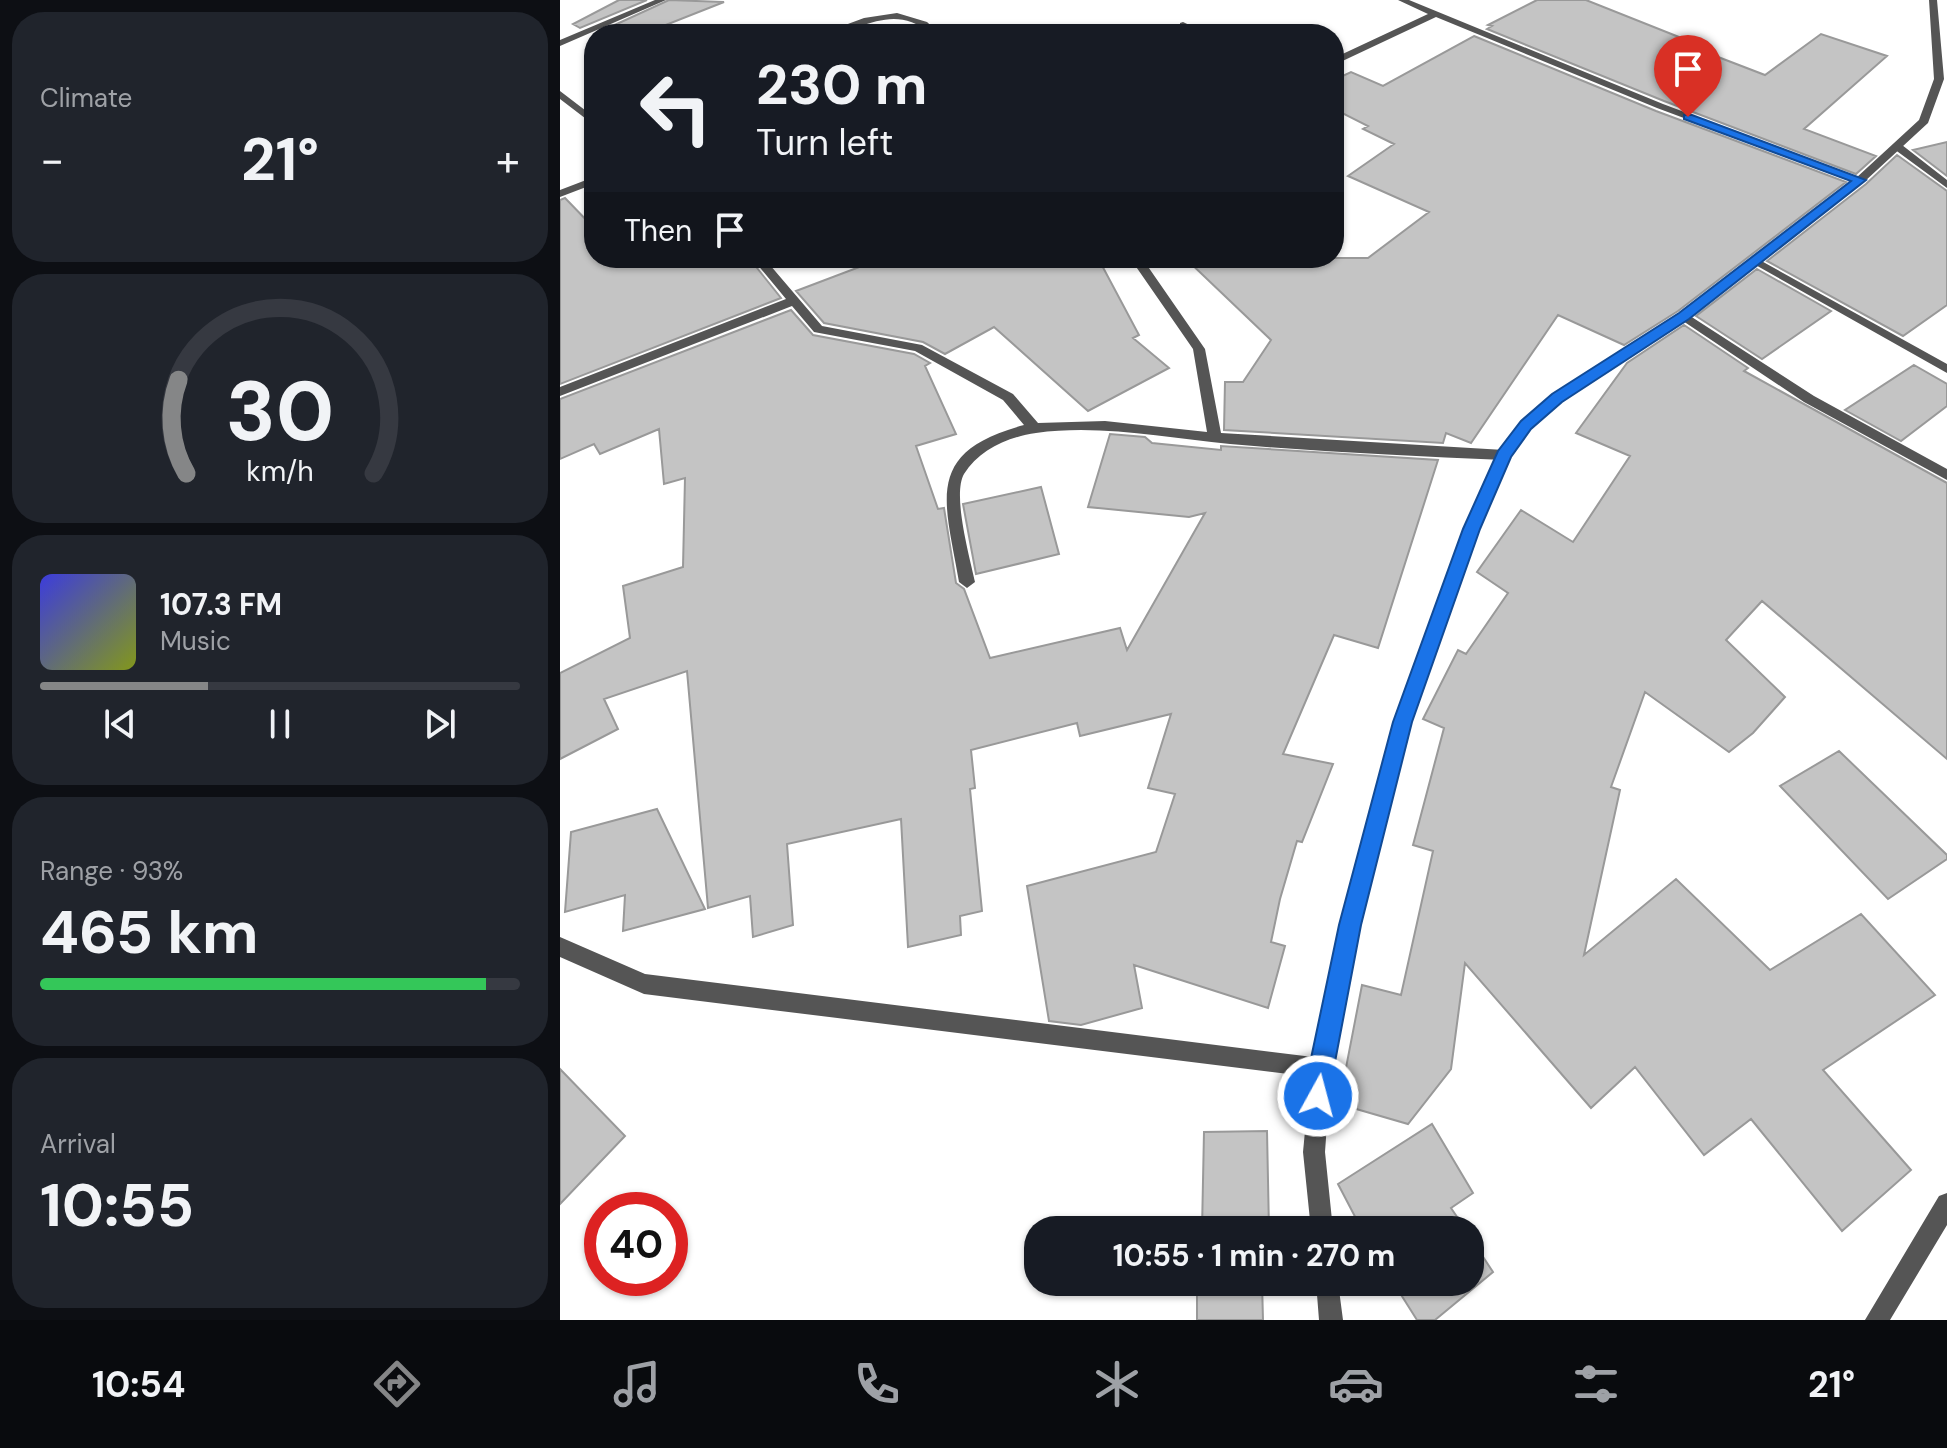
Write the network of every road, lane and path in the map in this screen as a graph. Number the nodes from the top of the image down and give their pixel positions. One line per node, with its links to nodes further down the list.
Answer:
1 (662, 0): 5 (street)
2 (1402, 0): 4 (street)
3 (1933, 0): 13 (street)
4 (1435, 14): 10 (street); 14 (street)
5 (605, 24)
6 (858, 24): 7 (street)
7 (924, 24)
8 (584, 33): 9 (street)
9 (560, 43)
10 (1344, 57)
11 (560, 94): 12 (street)
12 (584, 112)
13 (1898, 147): 14 (street); 16 (street)
14 (1860, 180): 18 (street)
15 (584, 184): 17 (street)
16 (1947, 185)
17 (560, 194)
18 (1756, 261): 22 (street); 23 (street)
19 (766, 268): 21 (street)
20 (1143, 268): 26 (street)
21 (793, 301): 24 (street); 25 (street)
22 (1684, 316): 27 (street); 28 (street)
23 (1947, 369)
24 (560, 392)
25 (1034, 428): 26 (street); 29 (street)
26 (1215, 438): 27 (street)
27 (1504, 455): 31 (street)
28 (1947, 475)
29 (967, 582)
30 (560, 947): 31 (street)
31 (1321, 1068): 33 (street)
32 (1947, 1204): 36 (street)
33 (1321, 1216)
34 (1328, 1296): 35 (street)
35 (1331, 1320)
36 (1877, 1320)

